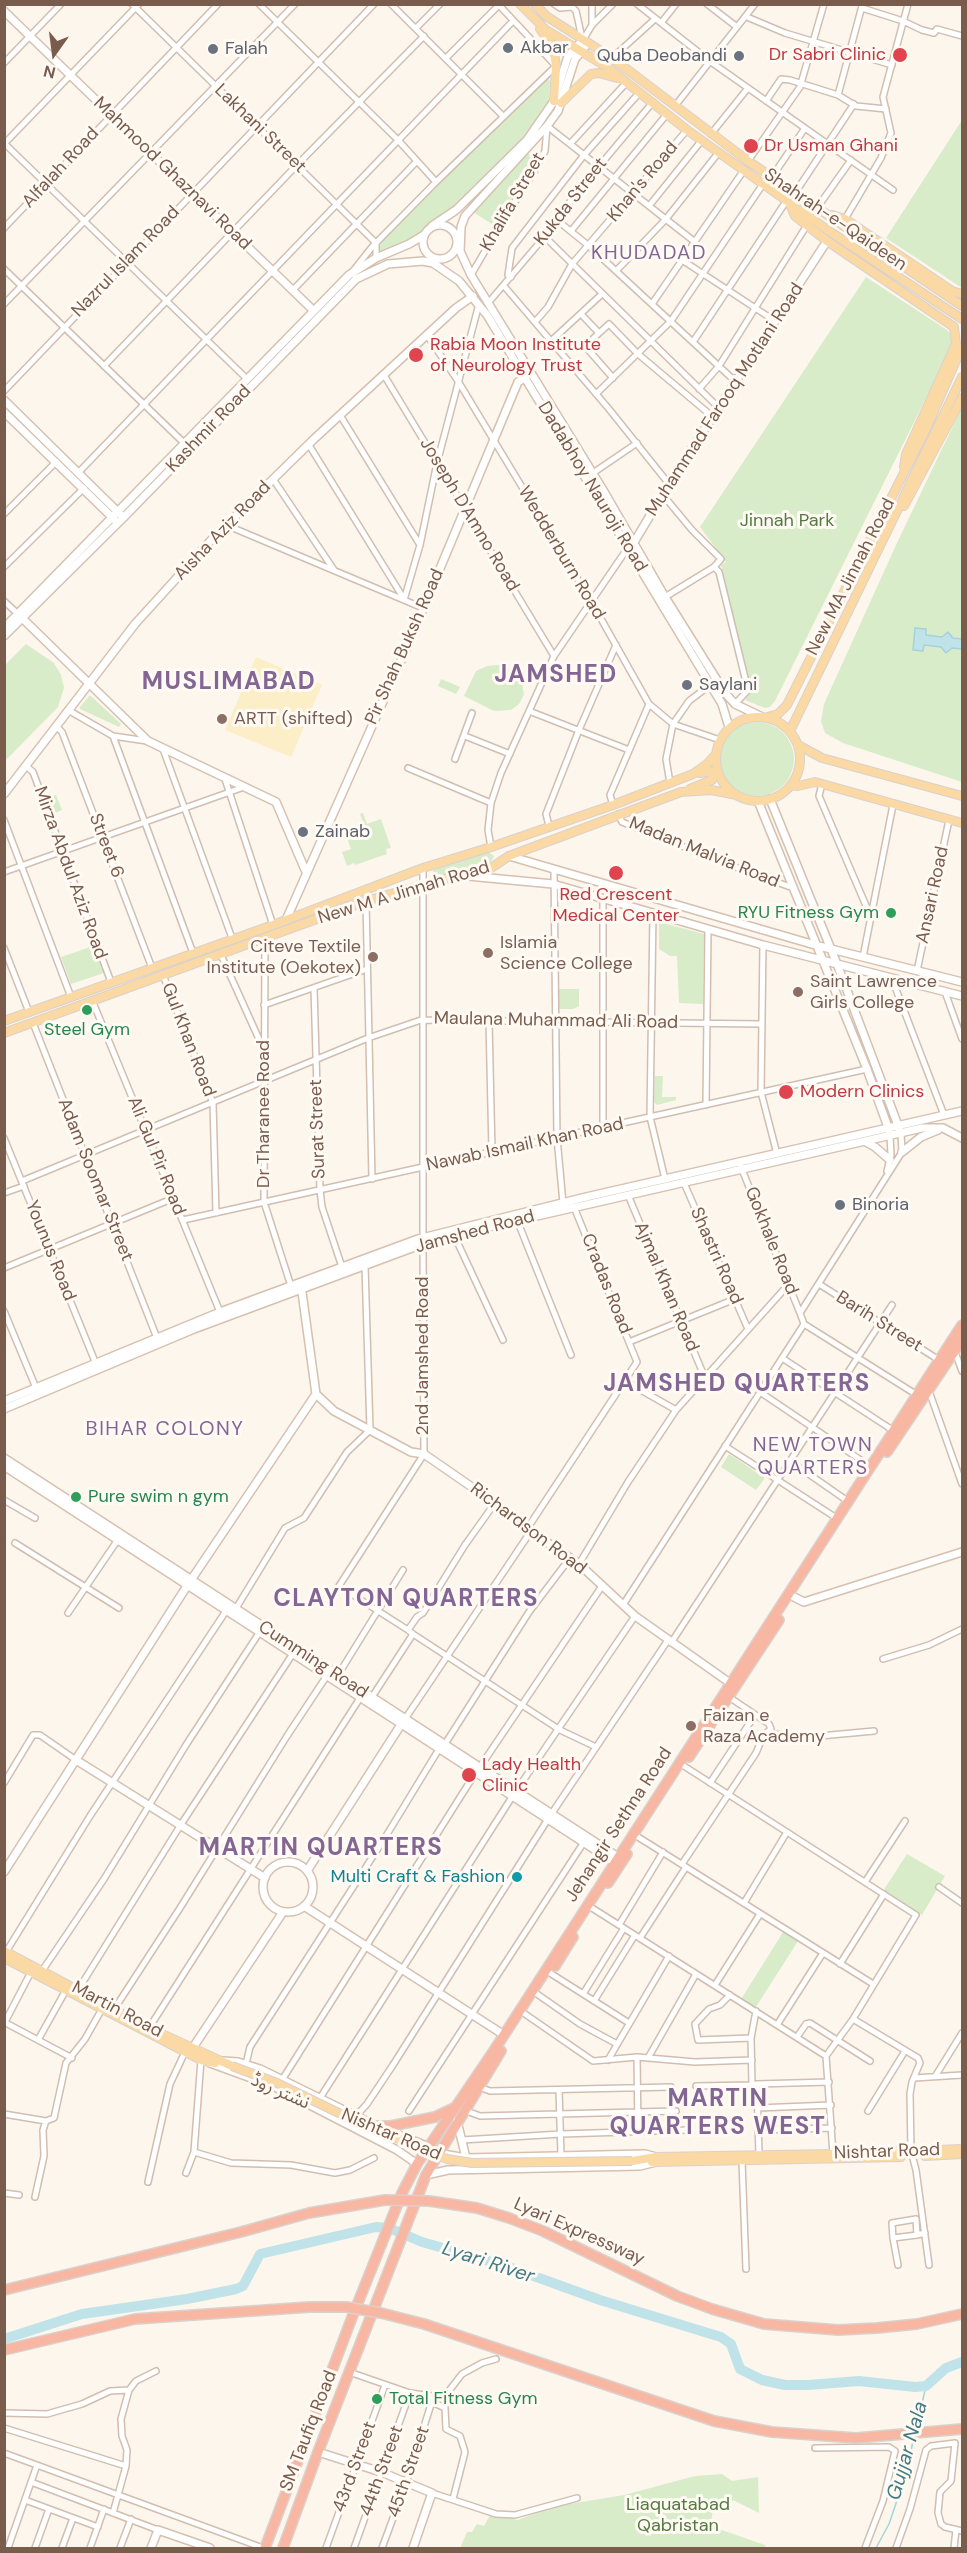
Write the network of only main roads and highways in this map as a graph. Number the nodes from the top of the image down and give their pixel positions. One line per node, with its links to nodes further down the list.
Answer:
1 (520, 4): 3 (main road)
2 (535, 4): 6 (main road, Shahrah-e-Qaideen)
3 (529, 14): 4 (main road, Shahrah-e-Qaideen); 4 (main road)
4 (627, 82): 5 (main road, Shahrah-e-Qaideen)
5 (788, 201): 9 (main road, Shahrah-e-Qaideen); 13 (main road)
6 (817, 208): 7 (main road); 8 (main road, Shahrah-e-Qaideen)
7 (963, 294)
8 (963, 306)
9 (963, 319)
10 (963, 347): 13 (main road, New MA Jinnah Road)
11 (963, 377): 14 (main road)
12 (963, 399): 14 (main road)
13 (901, 480): 15 (main road, New MA Jinnah Road)
14 (884, 538): 16 (main road)
15 (764, 717): 16 (main road); 18 (main road)
16 (790, 730): 17 (main road)
17 (798, 745): 20 (main road); 23 (main road)
18 (716, 754): 19 (main road, New M A Jinnah Road); 22 (main road)
19 (693, 774): 21 (main road); 25 (main road, New M A Jinnah Road)
20 (791, 785): 22 (main road); 24 (main road)
21 (688, 790): 22 (main road, New M A Jinnah Road); 26 (main road, New M A Jinnah Road)
22 (737, 795)
23 (963, 796)
24 (963, 824)
25 (4, 1021)
26 (4, 1033)
27 (963, 1325): 29 (highway, Jehangir Sethna Road)
28 (963, 1340): 29 (highway, Jehangir Sethna Road)
29 (619, 1861): 33 (highway, Jehangir Sethna Road); 33 (highway, Jehangir Sethna Road)
30 (5, 1953): 31 (main road, Martin Road); 31 (main road)
31 (188, 2050): 32 (main road, Martin Road); 32 (main road)
32 (232, 2066): 38 (main road, Nishtar Road, bridge)
33 (460, 2109): 34 (highway); 39 (highway, Jehangir Sethna Road); 44 (highway, Jehangir Sethna Road, bridge)
34 (376, 2126)
35 (963, 2149): 36 (main road, Nishtar Road)
36 (912, 2154): 37 (main road, Nishtar Road); 38 (main road, Nishtar Road); 38 (main road, Nishtar Road)
37 (963, 2154)
38 (655, 2159)
39 (417, 2196): 45 (highway, SM Taufiq Road, bridge)
40 (4, 2290): 41 (highway, Lyari Expressway, bridge)
41 (963, 2314)
42 (4, 2350): 43 (highway, bridge)
43 (963, 2429)
44 (264, 2548)
45 (283, 2548)

